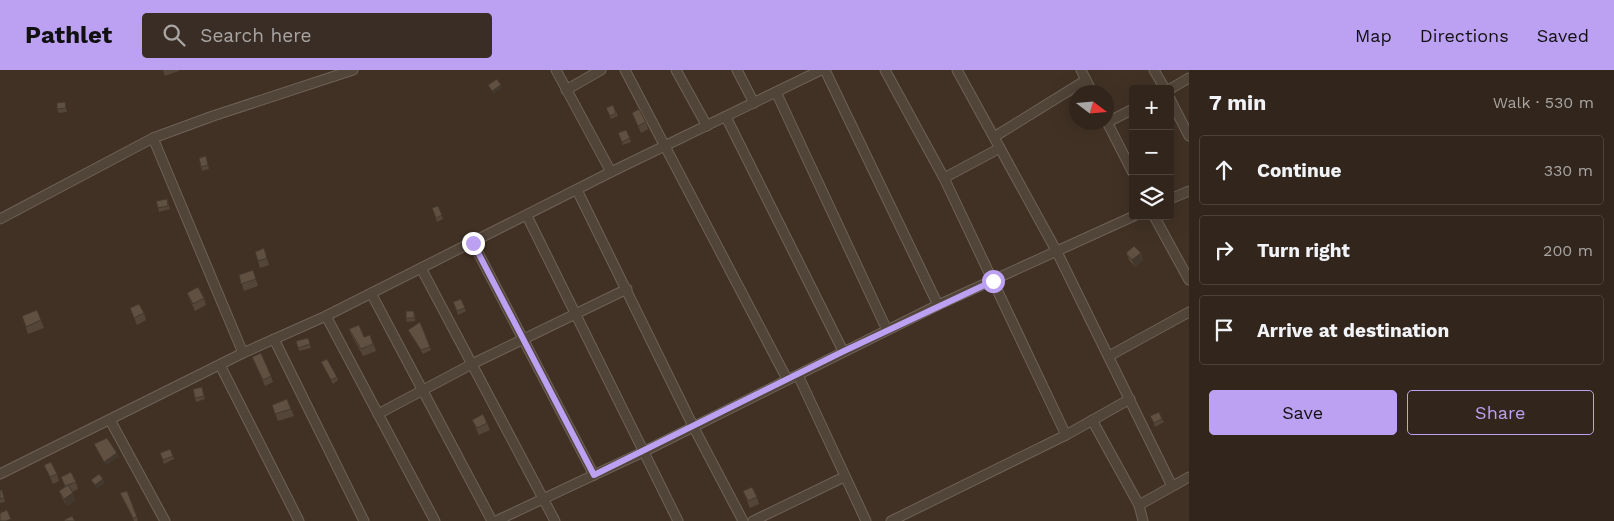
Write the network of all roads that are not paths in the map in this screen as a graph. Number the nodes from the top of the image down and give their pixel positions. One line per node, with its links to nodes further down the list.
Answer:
1 (353, 70): 30 (street)
2 (556, 70): 19 (street)
3 (601, 70): 19 (street)
4 (625, 70): 31 (street)
5 (676, 70): 26 (street)
6 (737, 70): 21 (street)
7 (821, 70): 13 (street)
8 (825, 70): 50 (street)
9 (885, 70): 35 (street)
10 (958, 70): 29 (street)
11 (1080, 70): 15 (street)
12 (1154, 70): 17 (street)
13 (801, 74): 20 (street)
14 (1189, 78): 18 (street)
15 (1086, 80): 16 (street); 29 (street)
16 (1088, 85)
17 (1163, 85)
18 (1174, 87)
19 (566, 90): 34 (street)
20 (776, 92): 21 (street); 54 (street)
21 (754, 103): 24 (street)
22 (1174, 107): 28 (street)
23 (1129, 111): 25 (street)
24 (726, 117): 26 (street); 57 (street)
25 (1114, 118)
26 (707, 126): 31 (street)
27 (1112, 130): 33 (street)
28 (1189, 136)
29 (994, 137): 32 (street)
30 (153, 138): 40 (street); 58 (street)
31 (666, 146): 34 (street); 63 (street)
32 (1000, 148): 35 (street); 44 (street)
33 (1129, 165)
34 (611, 172): 36 (street)
35 (944, 178): 47 (street)
36 (577, 190): 39 (street); 48 (street)
37 (1189, 191): 38 (street)
38 (1174, 197)
39 (527, 216): 43 (street); 52 (street)
40 (0, 218)
41 (1129, 218): 44 (street)
42 (1156, 220): 46 (street)
43 (473, 243): 45 (street); 56 (street)
44 (1057, 252): 47 (street); 59 (street)
45 (421, 268): 49 (street); 60 (street)
46 (1189, 280)
47 (993, 281): 50 (street); 70 (street)
48 (627, 289): 52 (street); 69 (street)
49 (371, 293): 53 (street); 64 (street)
50 (938, 305): 54 (street)
51 (1189, 312): 59 (street)
52 (575, 315): 56 (street); 71 (street)
53 (326, 316): 55 (street); 66 (street)
54 (887, 330): 57 (street)
55 (274, 339): 58 (street); 81 (street)
56 (524, 340): 60 (street); 73 (street)
57 (844, 351): 62 (street)
58 (243, 353): 61 (street)
59 (1109, 356): 65 (street)
60 (472, 364): 64 (street); 77 (street)
61 (220, 365): 67 (street); 80 (street)
62 (798, 374): 63 (street); 74 (street)
63 (787, 380): 69 (street)
64 (422, 390): 66 (street); 83 (street)
65 (1130, 399): 68 (street); 76 (street)
66 (378, 414): 82 (street)
67 (110, 420): 72 (street); 79 (street)
68 (1092, 420): 70 (street); 78 (street)
69 (693, 426): 71 (street); 87 (street)
70 (1066, 435): 90 (street)
71 (643, 452): 73 (street); 86 (street)
72 (0, 474)
73 (594, 475): 77 (street)
74 (844, 477): 88 (street); 89 (street)
75 (1189, 477): 76 (street)
76 (1172, 486): 78 (street)
77 (543, 500): 84 (street); 85 (street)
78 (1139, 505): 91 (street)
79 (165, 521)
80 (299, 521)
81 (364, 521)
82 (435, 521)
83 (492, 521)
84 (496, 521)
85 (555, 521)
86 (678, 521)
87 (743, 521)
88 (753, 521)
89 (866, 521)
90 (891, 521)
91 (1143, 521)

